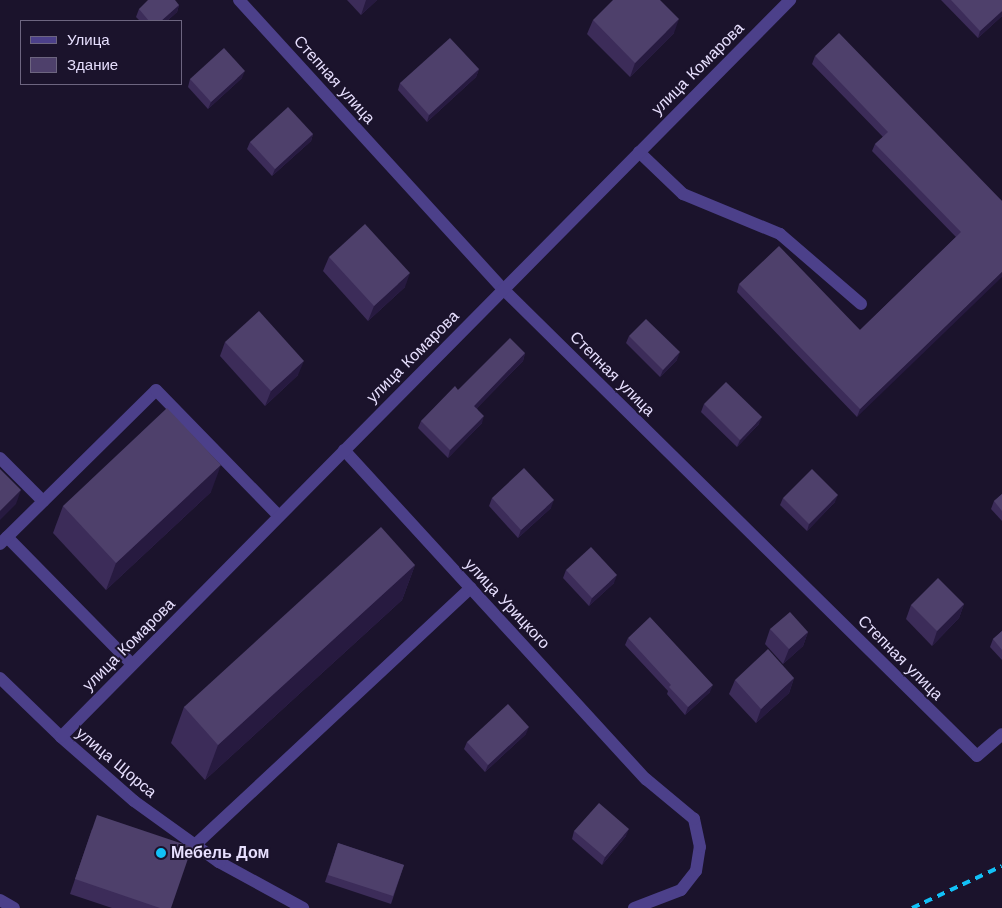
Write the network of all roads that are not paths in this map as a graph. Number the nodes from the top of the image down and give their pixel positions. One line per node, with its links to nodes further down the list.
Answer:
1 (239, 0): 4 (street, Степная улица)
2 (790, 0): 3 (street, улица Комарова)
3 (639, 152): 4 (street, улица Комарова); 5 (street)
4 (503, 289): 6 (street, улица Комарова); 14 (street, Степная улица)
5 (861, 304)
6 (344, 450): 9 (street, улица Комарова); 11 (street, улица Урицкого)
7 (0, 458): 8 (street)
8 (43, 501): 9 (street); 10 (street)
9 (279, 516): 12 (street, улица Комарова)
10 (4, 541): 12 (street)
11 (471, 588): 16 (street); 20 (street, улица Урицкого)
12 (132, 664): 15 (street, улица Комарова)
13 (0, 678): 15 (street, улица Щорса)
14 (1002, 734)
15 (61, 737): 16 (street, улица Щорса)
16 (195, 845): 19 (street, улица Щорса)
17 (0, 900): 18 (street)
18 (14, 908)
19 (303, 908)
20 (634, 908)

